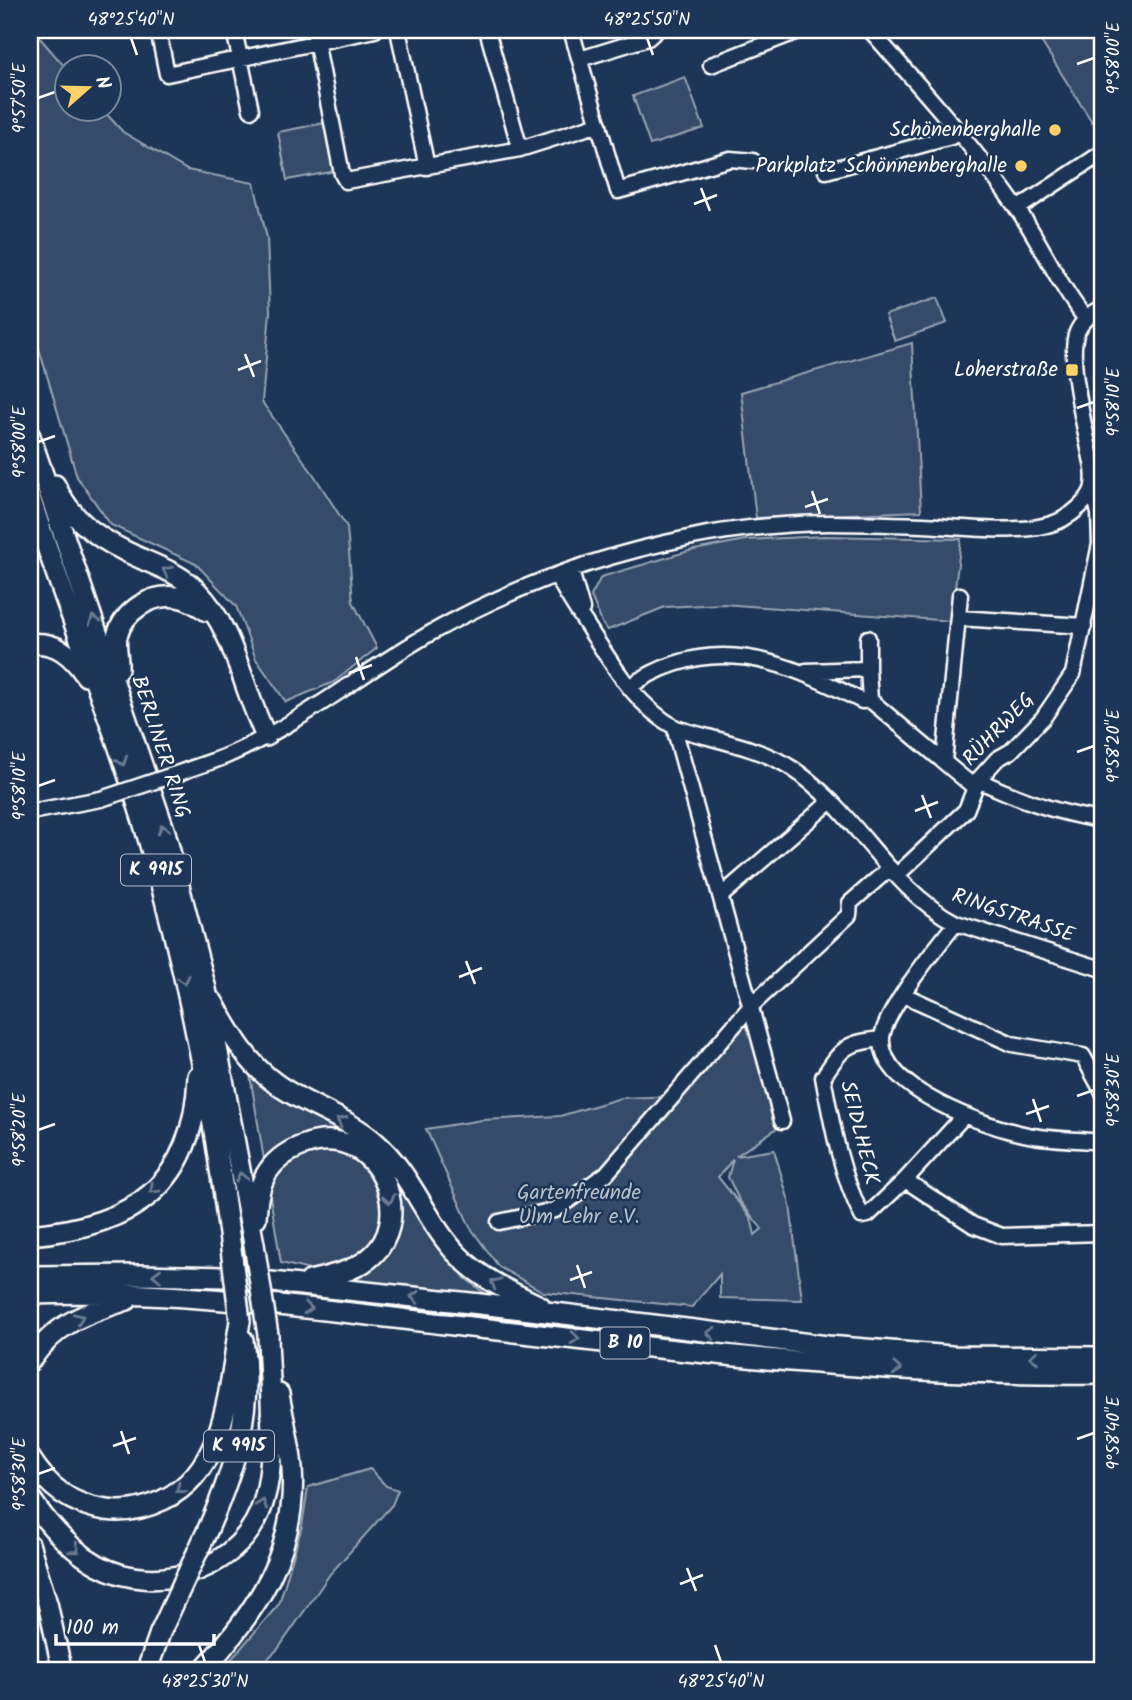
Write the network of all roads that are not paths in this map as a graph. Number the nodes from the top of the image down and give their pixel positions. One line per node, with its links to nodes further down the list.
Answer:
1 (158, 30): 11 (street)
2 (234, 30): 11 (street)
3 (375, 30): 10 (street)
4 (398, 30): 20 (street)
5 (487, 30): 17 (street)
6 (571, 30): 12 (street)
7 (657, 30): 12 (street)
8 (801, 30): 13 (street)
9 (873, 31): 16 (street)
10 (315, 36): 11 (street); 20 (street)
11 (240, 59): 14 (street)
12 (580, 59): 15 (street)
13 (711, 65)
14 (251, 110)
15 (599, 124): 17 (street); 19 (street)
16 (957, 131): 21 (street); 22 (street)
17 (520, 149): 20 (street)
18 (1102, 153): 22 (street)
19 (753, 161)
20 (427, 167)
21 (826, 171)
22 (1017, 209): 24 (street)
23 (1102, 309): 24 (street)
24 (1086, 319): 27 (street)
25 (30, 430): 32 (highway, one-way to 25)
26 (30, 436): 39 (highway, BERLINER RING / K 9915, one-way to 26)
27 (1090, 494): 29 (street, RÜHRWEG); 30 (street)
28 (30, 497): 41 (highway, BERLINER RING / K 9915)
29 (1101, 544): 34 (street, RÜHRWEG)
30 (564, 573): 40 (street, RINGSTRASSE); 44 (street)
31 (960, 595): 33 (street, RÜHRWEG)
32 (216, 617): 39 (highway); 44 (highway)
33 (958, 618): 34 (street); 45 (street, RÜHRWEG)
34 (1084, 626): 46 (street, RÜHRWEG)
35 (867, 638): 37 (street)
36 (30, 644): 41 (highway)
37 (868, 669): 38 (street); 42 (street)
38 (801, 671): 40 (street); 42 (street)
39 (116, 684): 54 (highway, BERLINER RING / K 9915, one-way to 39)
40 (629, 687): 43 (street, RINGSTRASSE)
41 (100, 697): 58 (highway, BERLINER RING / K 9915, one-way to 58)
42 (870, 700): 45 (street)
43 (677, 728): 47 (street, RINGSTRASSE); 51 (street)
44 (266, 736): 48 (street, bridge)
45 (944, 762): 46 (street, RÜHRWEG)
46 (976, 783): 49 (street); 50 (street, RÜHRWEG)
47 (831, 801): 50 (street, RINGSTRASSE); 51 (street)
48 (30, 812)
49 (1102, 820)
50 (893, 872): 52 (street, RINGSTRASSE); 56 (street, RÜHRWEG)
51 (721, 896): 56 (street)
52 (956, 923): 53 (street, RINGSTRASSE); 55 (street)
53 (1102, 969)
54 (206, 989): 67 (highway, BERLINER RING / K 9915, one-way to 54); 72 (highway, one-way to 54)
55 (904, 995): 57 (street); 59 (street)
56 (750, 1007): 61 (street); 64 (street, RÜHRWEG)
57 (882, 1039): 60 (street); 63 (street, SEIDLHECK)
58 (199, 1047): 66 (highway, one-way to 66); 75 (highway, BERLINER RING / K 9915, bridge)
59 (1102, 1091)
60 (963, 1116): 62 (street); 63 (street, SEIDLHECK)
61 (782, 1121)
62 (1102, 1142)
63 (905, 1180): 65 (street, SEIDLHECK)
64 (499, 1222)
65 (1102, 1233)
66 (30, 1235)
67 (254, 1244): 69 (highway, one-way to 69); 73 (highway, K 9915, bridge)
68 (30, 1276): 69 (highway, B 10, one-way to 68)
69 (296, 1285): 72 (highway, B 10, one-way to 69)
70 (30, 1294): 71 (highway, B 10)
71 (142, 1295): 76 (highway, one-way to 71); 77 (highway, B 10, one-way to 77)
72 (555, 1314): 74 (highway, B 10, one-way to 72)
73 (268, 1335): 79 (highway, one-way to 73); 83 (highway, K 9915)
74 (1102, 1357)
75 (239, 1360): 78 (highway, one-way to 78); 82 (highway, K 9915, bridge)
76 (30, 1361)
77 (1102, 1374)
78 (30, 1458)
79 (30, 1498)
80 (30, 1545): 81 (main road)
81 (62, 1670)
82 (147, 1670)
83 (203, 1670)

